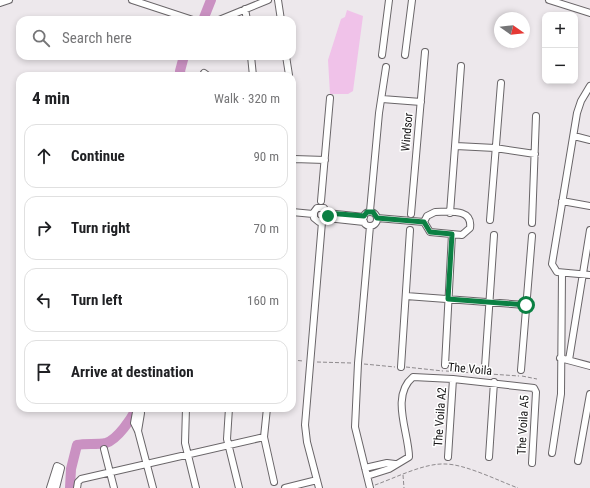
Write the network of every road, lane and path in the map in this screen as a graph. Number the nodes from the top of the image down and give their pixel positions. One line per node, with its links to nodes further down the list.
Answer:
1 (9, 0): 8 (street)
2 (132, 0): 11 (street)
3 (268, 0): 9 (street)
4 (278, 0): 14 (street)
5 (389, 0): 16 (street)
6 (412, 0): 17 (street)
7 (548, 0): 10 (street)
8 (0, 3)
9 (245, 9): 12 (street); 13 (street)
10 (590, 13)
11 (180, 16)
12 (228, 16)
13 (246, 16)
14 (280, 16)
15 (425, 52): 28 (street, Windsor)
16 (382, 55)
17 (405, 55)
18 (251, 60): 22 (street)
19 (287, 60): 23 (street)
20 (461, 66): 32 (street)
21 (386, 67): 27 (street)
22 (253, 72)
23 (289, 72)
24 (501, 82): 33 (street)
25 (590, 86): 30 (street)
26 (330, 98): 36 (street)
27 (382, 99): 28 (street); 40 (street)
28 (421, 102): 44 (street, Windsor)
29 (536, 116): 34 (street)
30 (574, 136): 31 (street); 38 (street)
31 (590, 140)
32 (456, 146): 33 (street); 42 (street)
33 (495, 148): 34 (street); 48 (street)
34 (535, 154): 50 (street)
35 (296, 159): 36 (street)
36 (324, 160): 37 (street)
37 (321, 200)
38 (562, 201): 39 (street); 58 (street)
39 (590, 206)
40 (370, 211): 46 (street); 47 (street)
41 (296, 212): 43 (street)
42 (450, 212): 49 (street); 54 (street)
43 (313, 214): 45 (street); 45 (street)
44 (411, 214)
45 (325, 218): 47 (street); 67 (street)
46 (377, 218): 49 (street); 51 (street)
47 (364, 219): 51 (street)
48 (490, 220)
49 (424, 222): 54 (street)
50 (532, 223)
51 (370, 226): 68 (street)
52 (410, 230): 60 (street)
53 (590, 230): 57 (street)
54 (452, 234): 61 (street)
55 (494, 235): 62 (street)
56 (532, 236): 63 (street)
57 (589, 239): 59 (street)
58 (562, 273): 59 (street); 64 (street)
59 (587, 275): 66 (street)
60 (406, 296): 61 (street); 71 (street)
61 (448, 299): 62 (street); 69 (street)
62 (489, 302): 63 (street); 72 (street)
63 (526, 305): 73 (street)
64 (560, 358): 66 (street); 86 (street)
65 (296, 360): 67 (path)
66 (570, 360): 70 (street)
67 (310, 361): 68 (path); 98 (street)
68 (358, 363): 71 (path); 94 (street)
69 (445, 365)
70 (590, 366)
71 (401, 367): 75 (path)
72 (485, 367)
73 (522, 370)
74 (453, 379): 76 (street, The Voila); 89 (street, The Voila A2); 93 (street, The Voila)
75 (537, 379)
76 (494, 382): 77 (street, The Voila); 88 (street)
77 (534, 388): 91 (street, The Voila A5)
78 (590, 394): 90 (street)
79 (186, 412): 87 (street)
80 (229, 412): 84 (street)
81 (267, 412): 83 (street)
82 (138, 431): 92 (street)
83 (264, 437): 84 (street); 99 (street)
84 (228, 445): 87 (street); 107 (street)
85 (104, 449): 95 (street)
86 (552, 453)
87 (188, 454): 92 (street); 106 (street)
88 (489, 457)
89 (448, 458)
90 (578, 461)
91 (532, 463)
92 (147, 464): 95 (street); 105 (street)
93 (395, 464): 94 (street); 97 (street)
94 (365, 468): 97 (street)
95 (111, 472): 103 (street); 104 (street)
96 (403, 475): 100 (path); 110 (path); 111 (path)
97 (367, 476): 100 (street)
98 (317, 480): 108 (street); 109 (street)
99 (274, 482)
100 (369, 487)
101 (50, 488): 102 (street)
102 (56, 488)
103 (77, 488)
104 (114, 488)
105 (154, 488)
106 (196, 488)
107 (239, 488)
108 (285, 488)
109 (319, 488)
110 (404, 488)
111 (518, 488)

